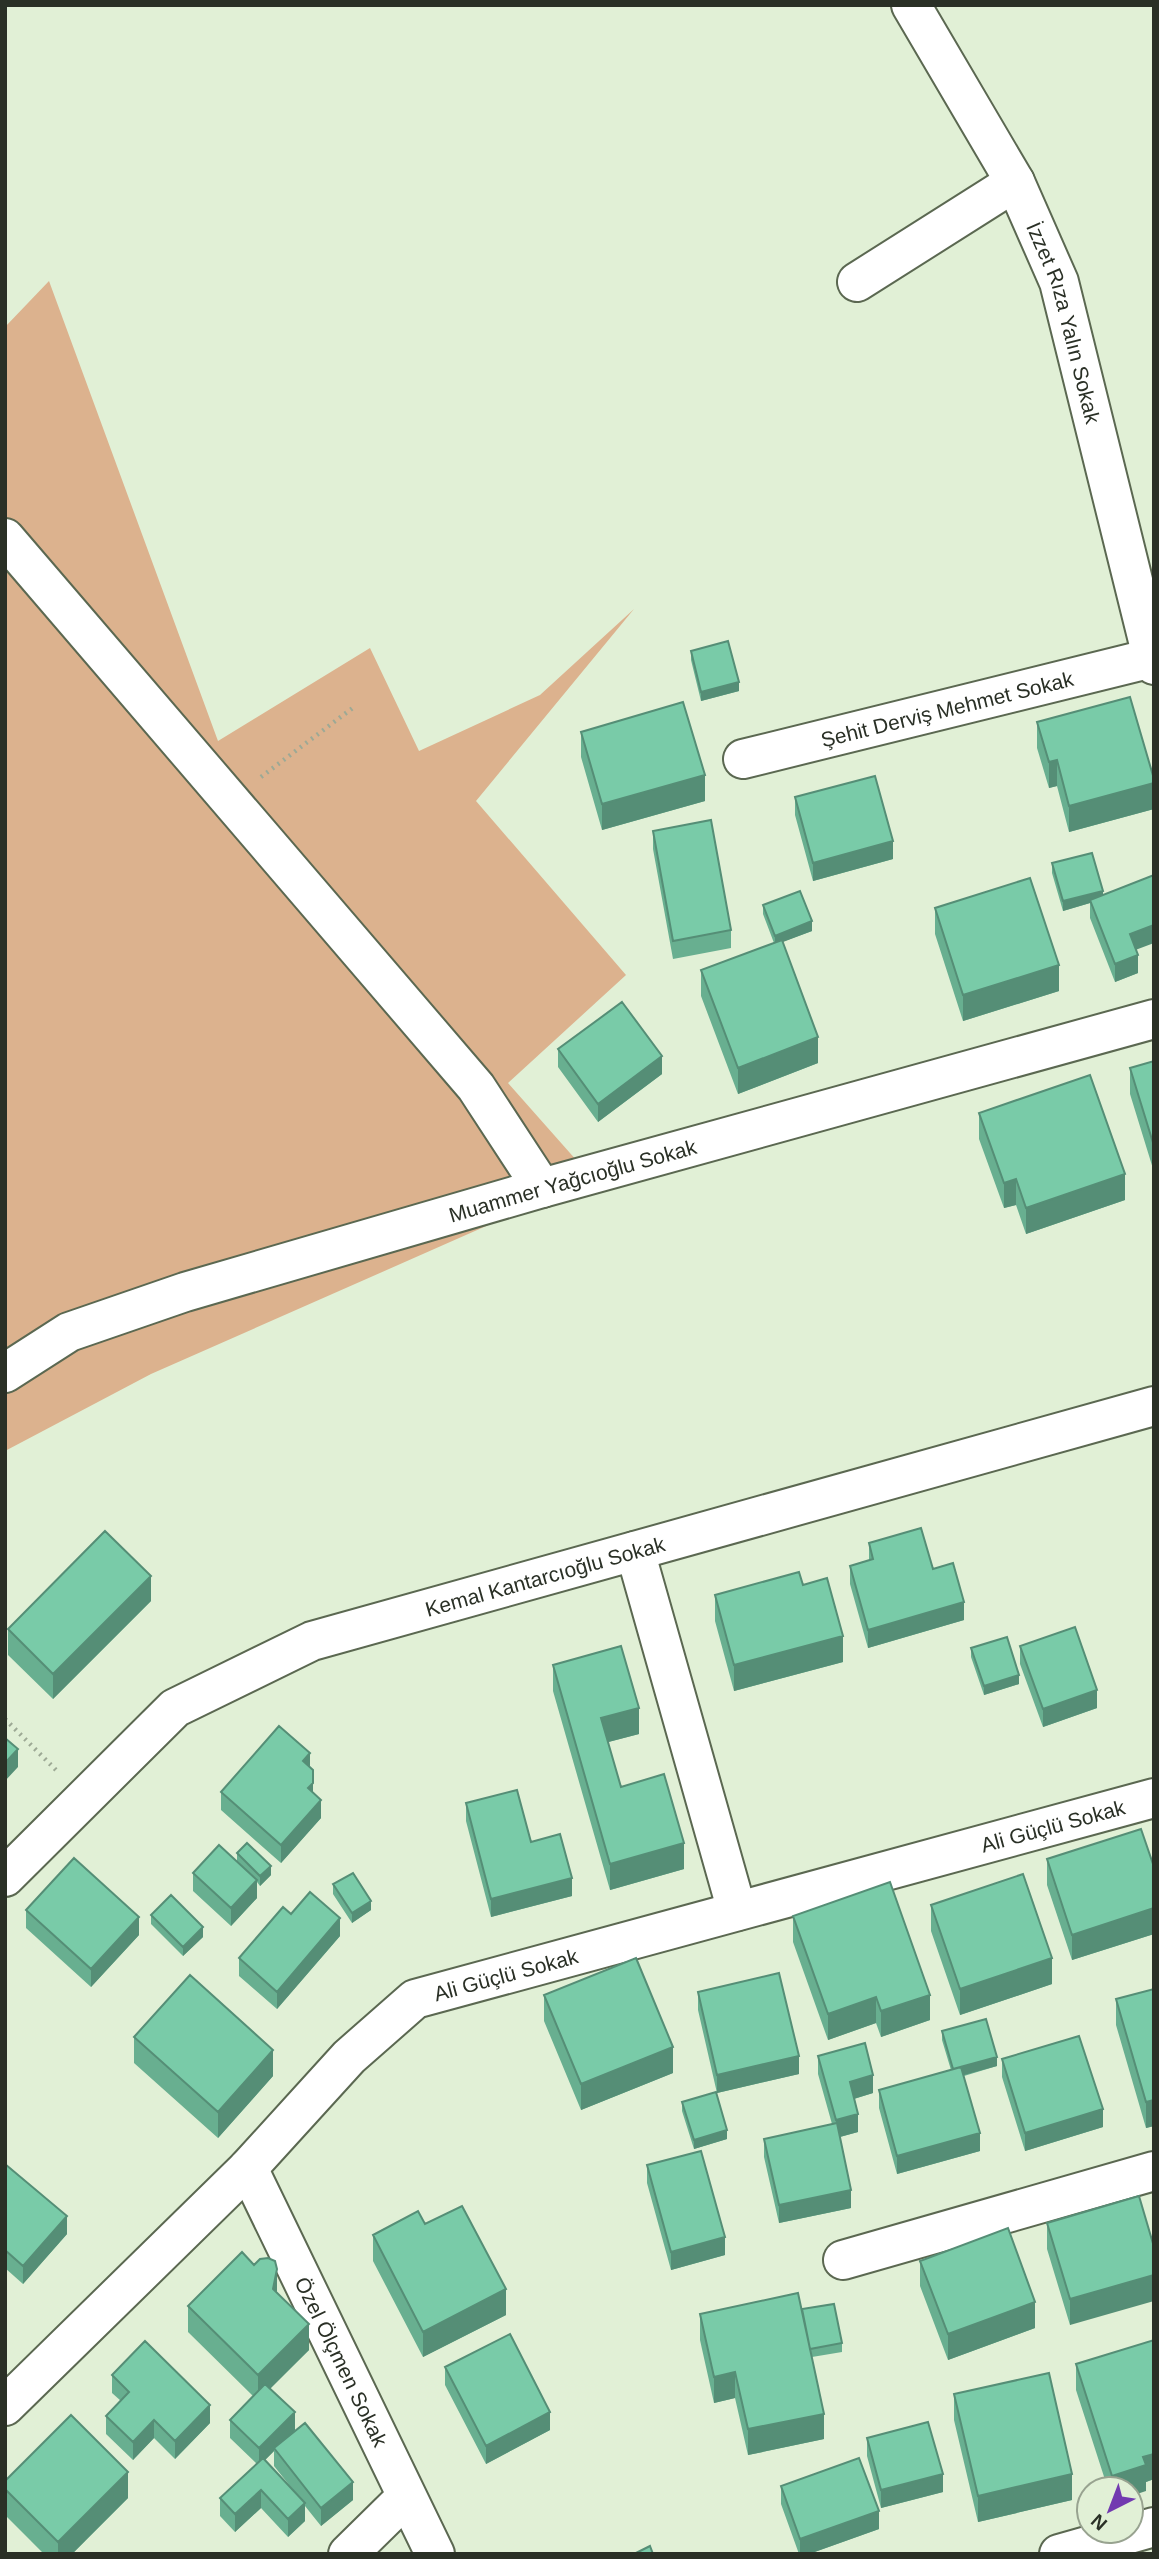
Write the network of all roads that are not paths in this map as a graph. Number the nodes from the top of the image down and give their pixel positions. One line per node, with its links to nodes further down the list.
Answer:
1 (911, 5): 2 (street, İzzet Rıza Yalın Sokak)
2 (1015, 182): 3 (street); 5 (street, İzzet Rıza Yalın Sokak)
3 (857, 282)
4 (8, 546): 8 (street)
5 (1153, 661): 6 (street, Şehit Derviş Mehmet Sokak)
6 (743, 759)
7 (1154, 1018): 8 (street, Muammer Yağcıoğlu Sokak)
8 (542, 1188): 9 (street, Muammer Yağcıoğlu Sokak)
9 (5, 1373)
10 (1154, 1406): 11 (street, Kemal Kantarcıoğlu Sokak)
11 (635, 1551): 13 (street, Kemal Kantarcıoğlu Sokak); 14 (street)
12 (1154, 1798): 14 (street, Ali Güçlü Sokak)
13 (5, 1877)
14 (737, 1911): 15 (street, Ali Güçlü Sokak)
15 (248, 2168): 18 (street, Ali Güçlü Sokak); 19 (street, Özel Ölçmen Sokak)
16 (1154, 2171): 17 (street)
17 (844, 2260)
18 (5, 2406)
19 (406, 2497): 21 (street); 22 (street, Özel Ölçmen Sokak)
20 (1154, 2527): 23 (street)
21 (348, 2554)
22 (435, 2554)
23 (1059, 2554)

